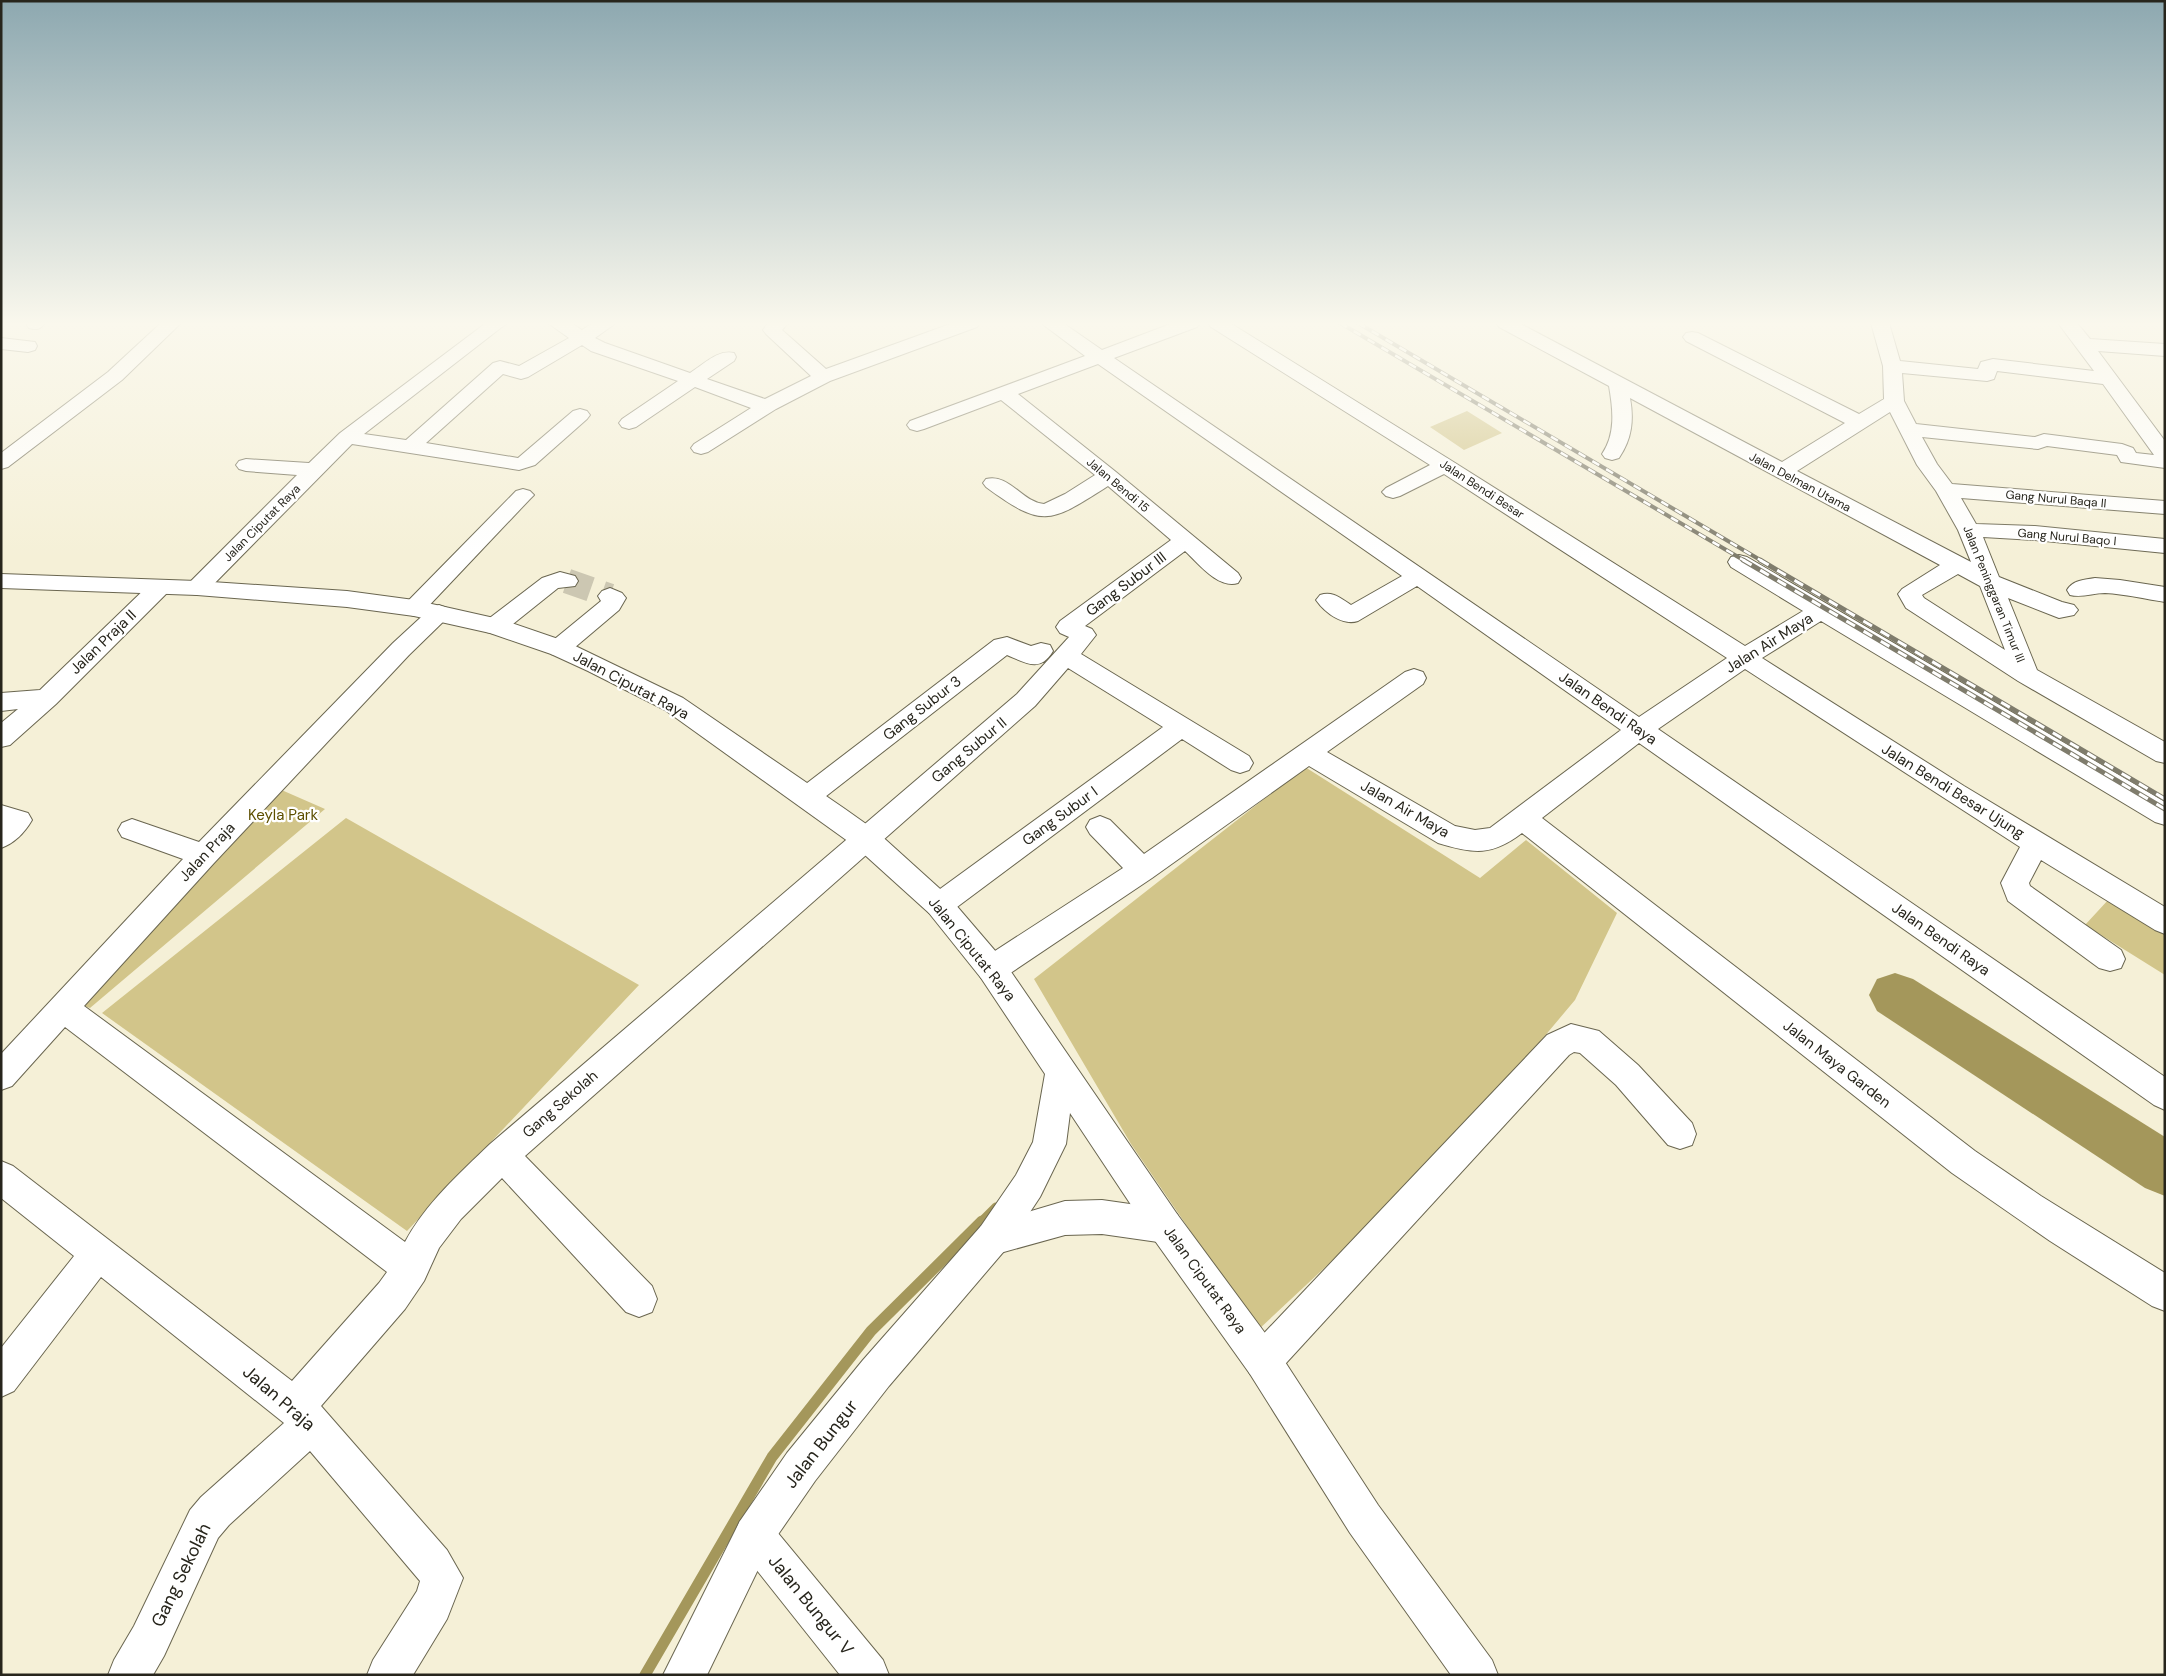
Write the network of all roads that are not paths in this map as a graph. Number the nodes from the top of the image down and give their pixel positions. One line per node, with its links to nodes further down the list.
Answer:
1 (82, 401): 29 (street)
2 (395, 401): 22 (street, Jalan Ciputat Raya)
3 (461, 401): 24 (street)
4 (661, 401): 19 (street)
5 (749, 401): 16 (street)
6 (777, 401): 16 (street)
7 (982, 401): 20 (street)
8 (1014, 401): 34 (street, Jalan Bendi 15)
9 (1162, 401): 45 (street, Jalan Bendi Raya)
10 (1342, 401): 31 (street, Jalan Bendi Besar)
11 (1620, 401): 26 (street)
12 (1650, 401): 33 (street, Jalan Delman Utama)
13 (1823, 401): 18 (street)
14 (1894, 401): 18 (street); 21 (street, Jalan Peninggaran Timur III)
15 (2128, 401): 23 (street)
16 (769, 405): 25 (street)
17 (580, 415): 24 (street)
18 (1859, 422): 33 (street)
19 (629, 423)
20 (917, 425)
21 (1908, 429): 28 (street); 36 (street, Jalan Peninggaran Timur III)
22 (347, 437): 24 (street); 32 (street, Jalan Ciputat Raya)
23 (2158, 438): 27 (street)
24 (410, 446)
25 (701, 448)
26 (1612, 454)
27 (2165, 456)
28 (2165, 462)
29 (1, 463)
30 (246, 465): 32 (street)
31 (1445, 465): 37 (street); 63 (street, Jalan Bendi Besar)
32 (315, 470): 51 (street, Jalan Ciputat Raya)
33 (1781, 472): 44 (street, Jalan Delman Utama)
34 (1109, 476): 35 (street); 41 (street, Jalan Bendi 15)
35 (993, 483)
36 (1946, 490): 39 (street, Gang Nurul Baqa II); 40 (street, Jalan Peninggaran Timur III)
37 (1393, 492)
38 (523, 495): 58 (street, Jalan Praja)
39 (2165, 508)
40 (1969, 530): 42 (street, Gang Nurul Baqo I); 49 (street, Jalan Peninggaran Timur III)
41 (1184, 541): 46 (street, Jalan Bendi 15); 60 (street, Gang Subur III)
42 (2165, 546)
43 (1739, 562): 56 (street)
44 (1958, 565): 49 (street, Jalan Delman Utama); 64 (street)
45 (1418, 576): 55 (street); 69 (street, Jalan Bendi Raya)
46 (1230, 578)
47 (1, 580): 50 (street, Jalan Ciputat Raya)
48 (566, 581): 59 (street)
49 (1990, 582): 57 (street, Jalan Delman Utama); 64 (street, Jalan Peninggaran Timur III)
50 (160, 587): 51 (street, Jalan Ciputat Raya); 66 (street, Jalan Praja II)
51 (198, 588): 58 (street, Jalan Ciputat Raya)
52 (2078, 590): 53 (street)
53 (2165, 595)
54 (610, 596): 61 (street)
55 (1328, 600)
56 (1820, 610): 63 (street, Jalan Air Maya); 76 (street)
57 (2066, 610)
58 (426, 611): 59 (street, Jalan Ciputat Raya); 83 (street, Jalan Praja)
59 (494, 626): 61 (street, Jalan Ciputat Raya)
60 (1068, 628): 62 (street, Gang Subur II)
61 (559, 648): 74 (street, Jalan Ciputat Raya)
62 (1054, 654): 68 (street); 74 (street, Gang Subur 3); 81 (street, Gang Subur II)
63 (1744, 658): 69 (street, Jalan Air Maya); 82 (street, Jalan Bendi Besar Ujung)
64 (2028, 675): 72 (street)
65 (1414, 678): 71 (street)
66 (47, 698): 67 (street); 70 (street, Jalan Praja II)
67 (1, 702)
68 (1181, 727): 73 (street); 85 (street, Gang Subur I)
69 (1640, 729): 77 (street, Jalan Air Maya); 92 (street, Jalan Bendi Raya)
70 (1, 738)
71 (1308, 753): 77 (street, Jalan Air Maya); 84 (street)
72 (2165, 754)
73 (1240, 763)
74 (807, 797): 81 (street, Jalan Ciputat Raya)
75 (1, 815): 80 (street)
76 (2165, 815)
77 (1522, 818): 100 (street, Jalan Maya Garden)
78 (1100, 827): 84 (street)
79 (132, 830): 83 (street)
80 (1, 837)
81 (866, 839): 85 (street, Jalan Ciputat Raya); 94 (street, Gang Sekolah)
82 (2036, 843): 86 (street, Jalan Bendi Besar Ujung); 87 (street)
83 (204, 855): 89 (street, Jalan Praja)
84 (1142, 870): 88 (street)
85 (939, 905): 88 (street, Jalan Ciputat Raya)
86 (2165, 922)
87 (2110, 959)
88 (992, 969): 90 (street, Jalan Ciputat Raya)
89 (62, 1008): 91 (street, Jalan Praja); 99 (street)
90 (1061, 1073): 96 (street, Jalan Ciputat Raya); 97 (street, Jalan Bungur)
91 (1, 1076)
92 (2165, 1095)
93 (1680, 1134): 102 (street)
94 (502, 1155): 99 (street, Gang Sekolah); 101 (street)
95 (1, 1177): 98 (street, Jalan Praja)
96 (1165, 1226): 97 (street); 102 (street, Jalan Ciputat Raya)
97 (994, 1238): 105 (street, Jalan Bungur)
98 (98, 1253): 103 (street); 104 (street, Jalan Praja)
99 (411, 1268): 104 (street, Gang Sekolah)
100 (2165, 1293)
101 (639, 1299)
102 (1262, 1361): 106 (street, Jalan Ciputat Raya)
103 (1, 1378)
104 (304, 1415): 107 (street, Gang Sekolah); 108 (street, Jalan Praja)
105 (754, 1535): 109 (street, Jalan Bungur); 110 (street, Jalan Bungur V)
106 (1471, 1672)
107 (129, 1675)
108 (388, 1675)
109 (684, 1675)
110 (868, 1675)

